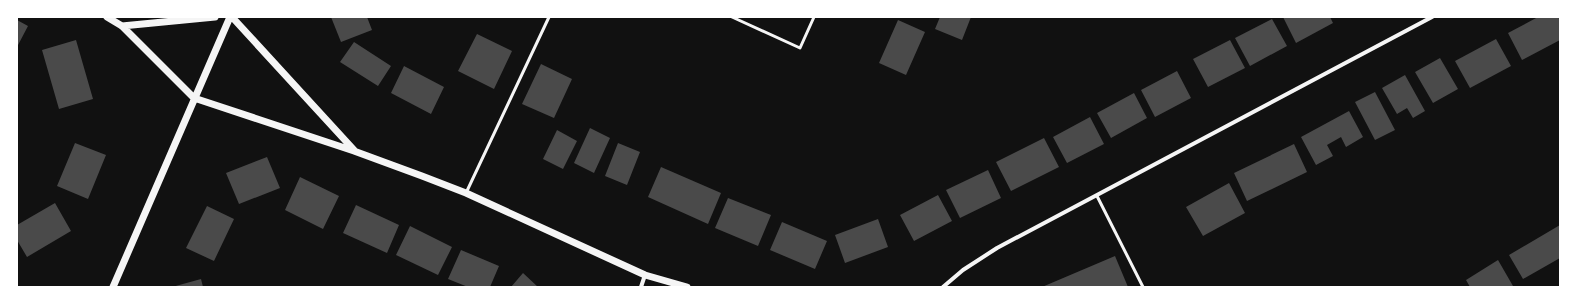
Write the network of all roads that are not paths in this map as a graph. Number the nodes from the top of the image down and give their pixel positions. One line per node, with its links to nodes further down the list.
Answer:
1 (107, 17): 8 (street)
2 (215, 17): 8 (street)
3 (231, 17): 9 (street); 10 (street)
4 (549, 17): 11 (lane)
5 (732, 17): 6 (lane)
6 (814, 17)
7 (1432, 17): 12 (street)
8 (122, 26): 9 (street)
9 (194, 98): 10 (street); 14 (street)
10 (354, 150): 11 (street)
11 (466, 193): 13 (street)
12 (1097, 196): 17 (street); 18 (lane)
13 (645, 275): 15 (street); 16 (street)
14 (112, 287)
15 (641, 287)
16 (686, 287)
17 (943, 287)
18 (1143, 287)

